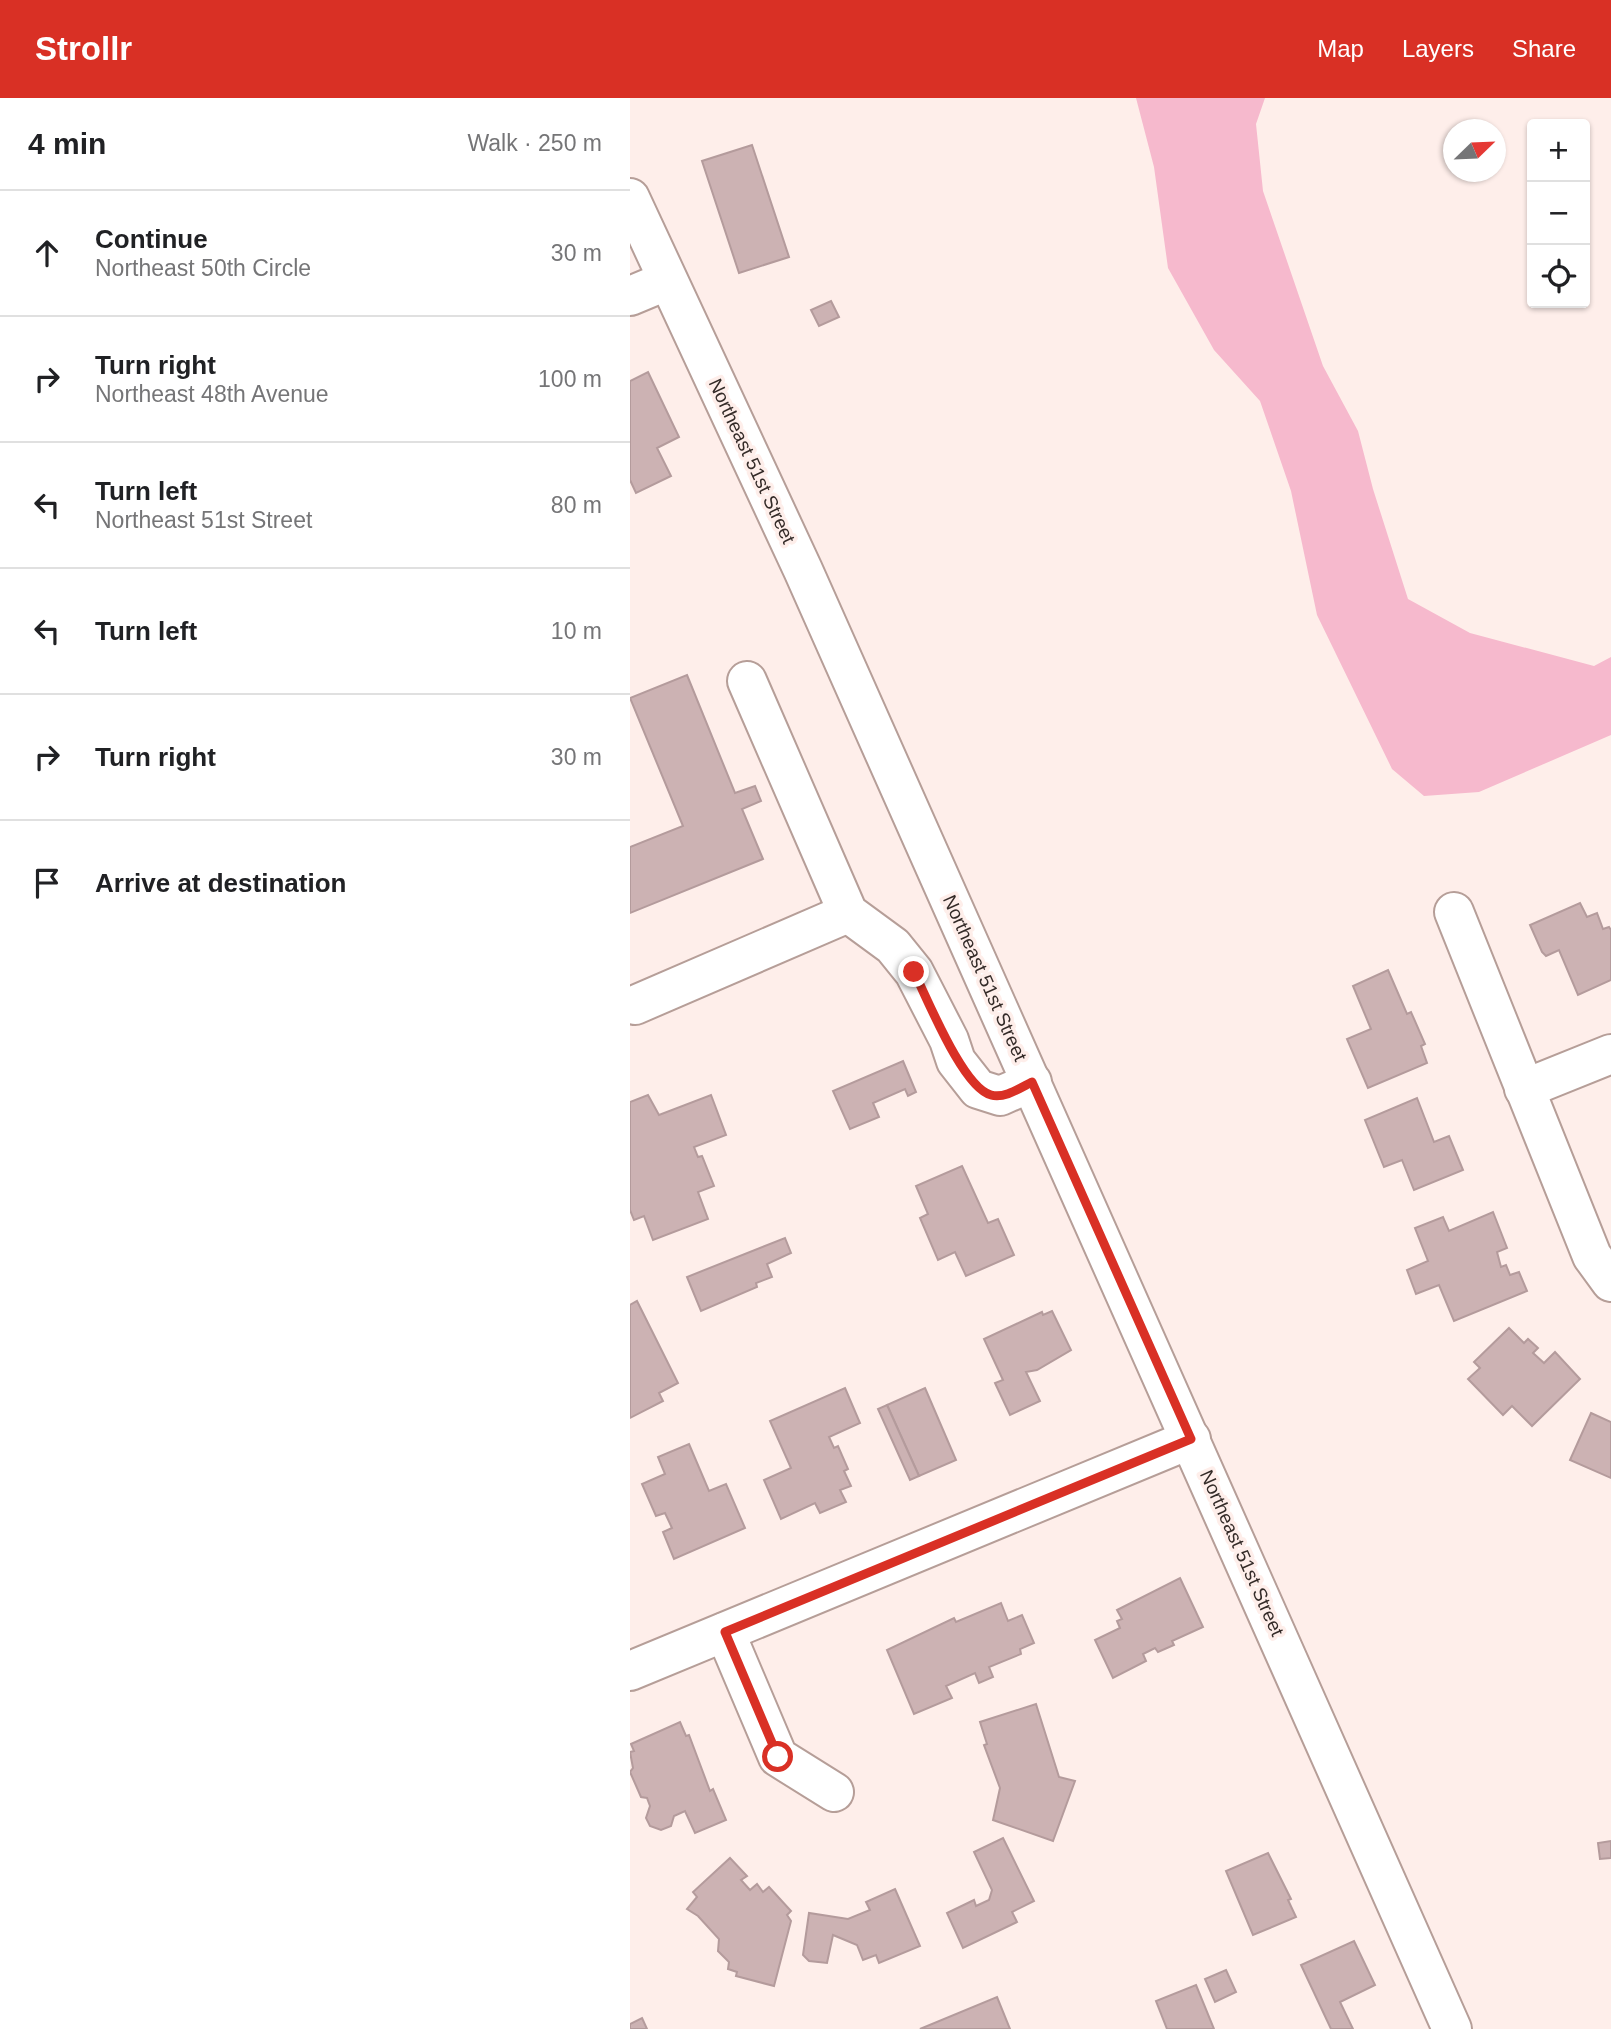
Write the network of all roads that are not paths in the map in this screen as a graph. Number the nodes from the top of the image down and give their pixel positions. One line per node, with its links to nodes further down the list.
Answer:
1 (630, 198): 2 (street, Northeast 51st Street)
2 (666, 281): 3 (street); 9 (street, Northeast 51st Street)
3 (630, 296)
4 (747, 681): 6 (street)
5 (1454, 912): 10 (street)
6 (848, 913): 7 (street); 9 (street)
7 (635, 1005)
8 (1611, 1054): 10 (street)
9 (1032, 1082): 12 (street, Northeast 51st Street)
10 (1524, 1089): 11 (street)
11 (1611, 1282)
12 (1191, 1439): 13 (street); 16 (street, Northeast 51st Street)
13 (725, 1632): 14 (street); 15 (street)
14 (630, 1671)
15 (834, 1792)
16 (1452, 2029)

